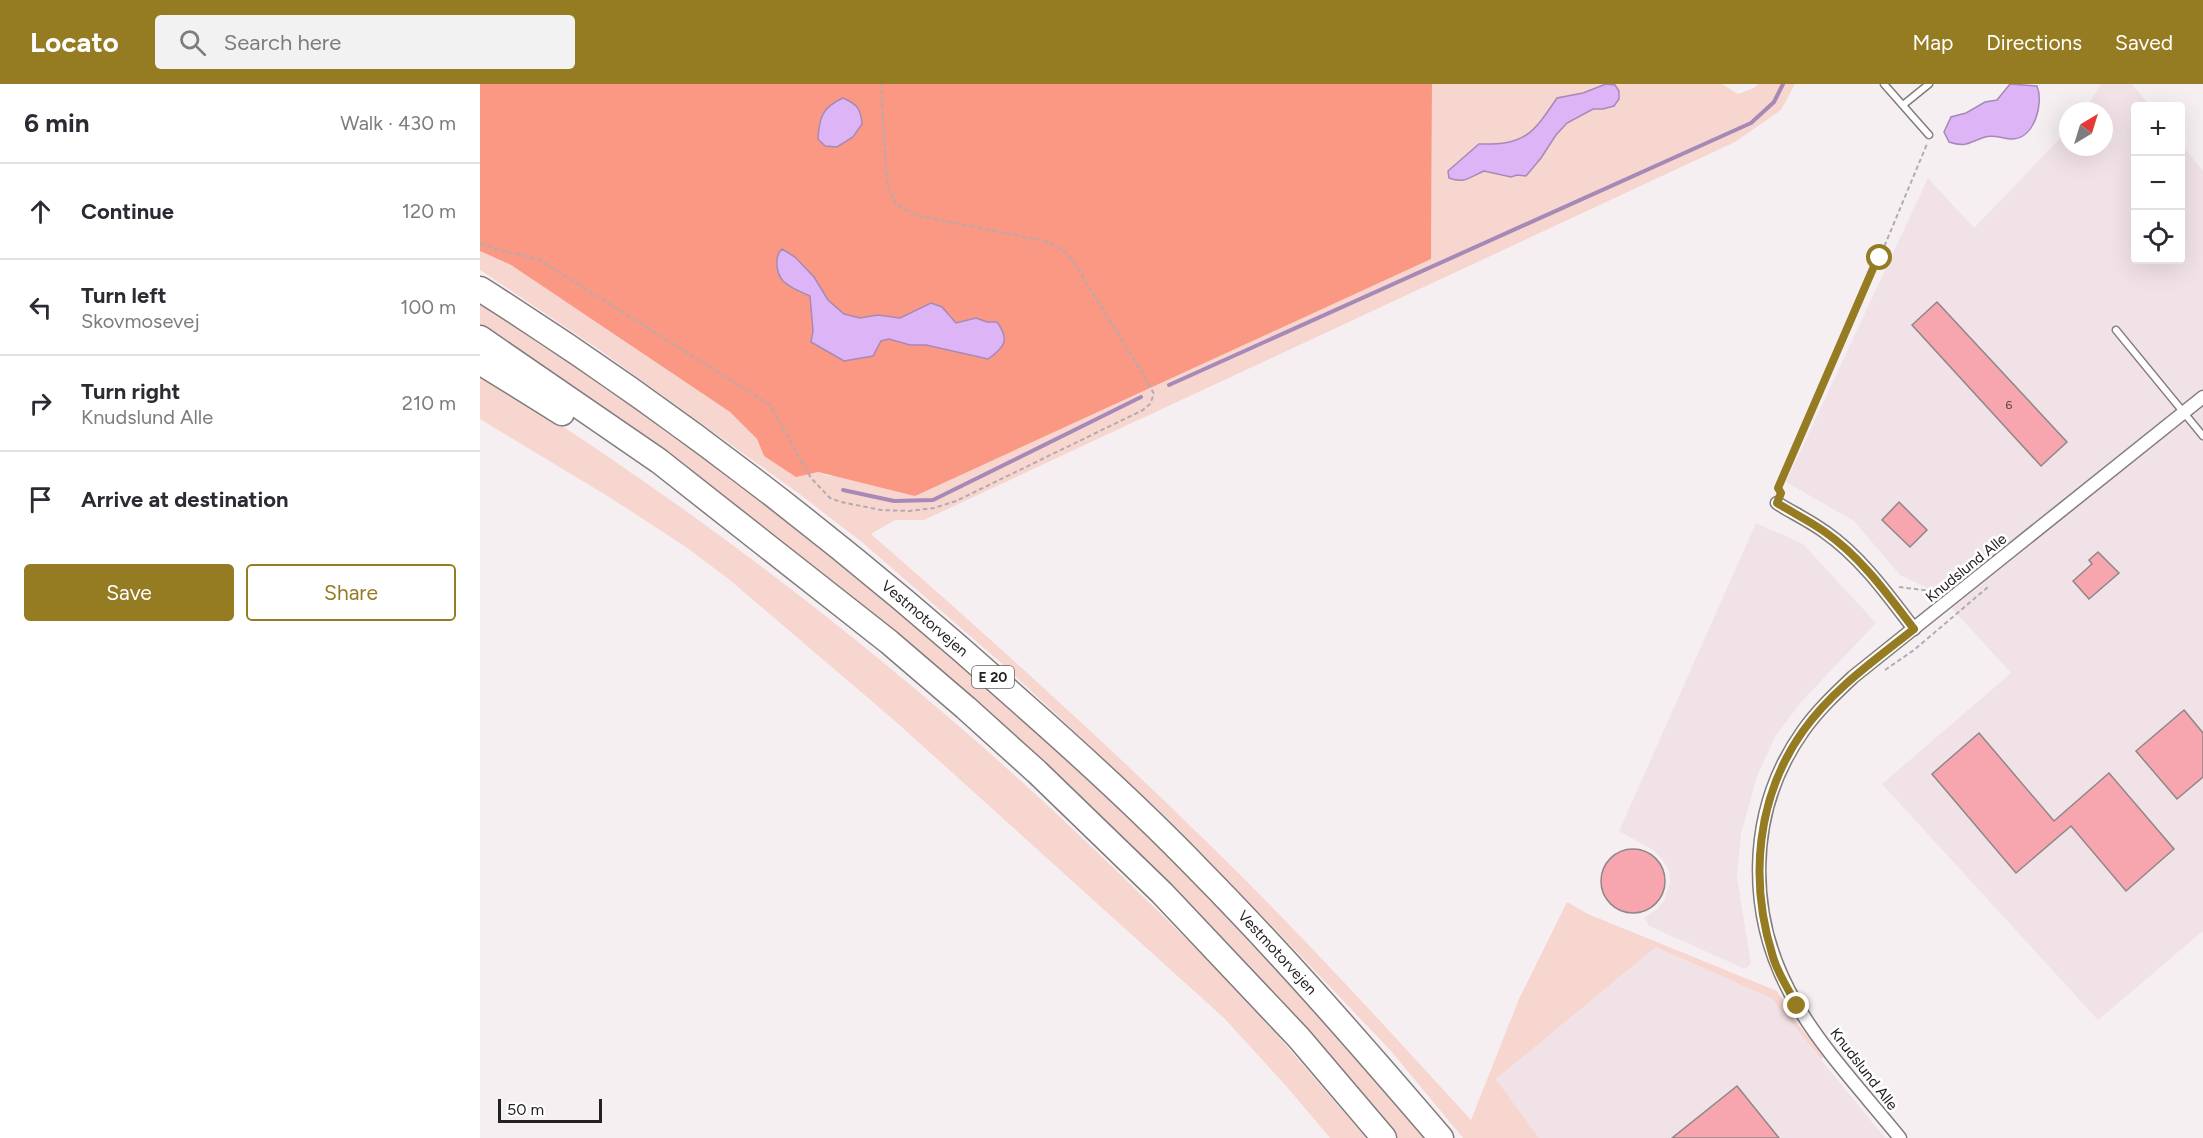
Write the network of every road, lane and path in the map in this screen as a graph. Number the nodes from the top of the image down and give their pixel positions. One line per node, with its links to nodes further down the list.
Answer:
1 (881, 84): 6 (path)
2 (1884, 84): 4 (lane)
3 (1929, 84): 4 (lane)
4 (1903, 105): 5 (lane)
5 (1929, 135): 14 (path)
6 (480, 243)
7 (480, 289): 20 (highway, Vestmotorvejen / E 20)
8 (2116, 330): 12 (lane)
9 (480, 338): 17 (highway, E 20)
10 (480, 362): 17 (highway, E 20)
11 (2203, 397): 12 (street, Knudslund Alle)
12 (2184, 413): 13 (lane); 16 (street, Knudslund Alle)
13 (2203, 436)
14 (1777, 503): 16 (street)
15 (1988, 587): 18 (path)
16 (1914, 629): 21 (street, Knudslund Alle)
17 (889, 642): 19 (highway, E 20)
18 (1878, 674)
19 (1384, 1138)
20 (1441, 1138)
21 (1900, 1138)

